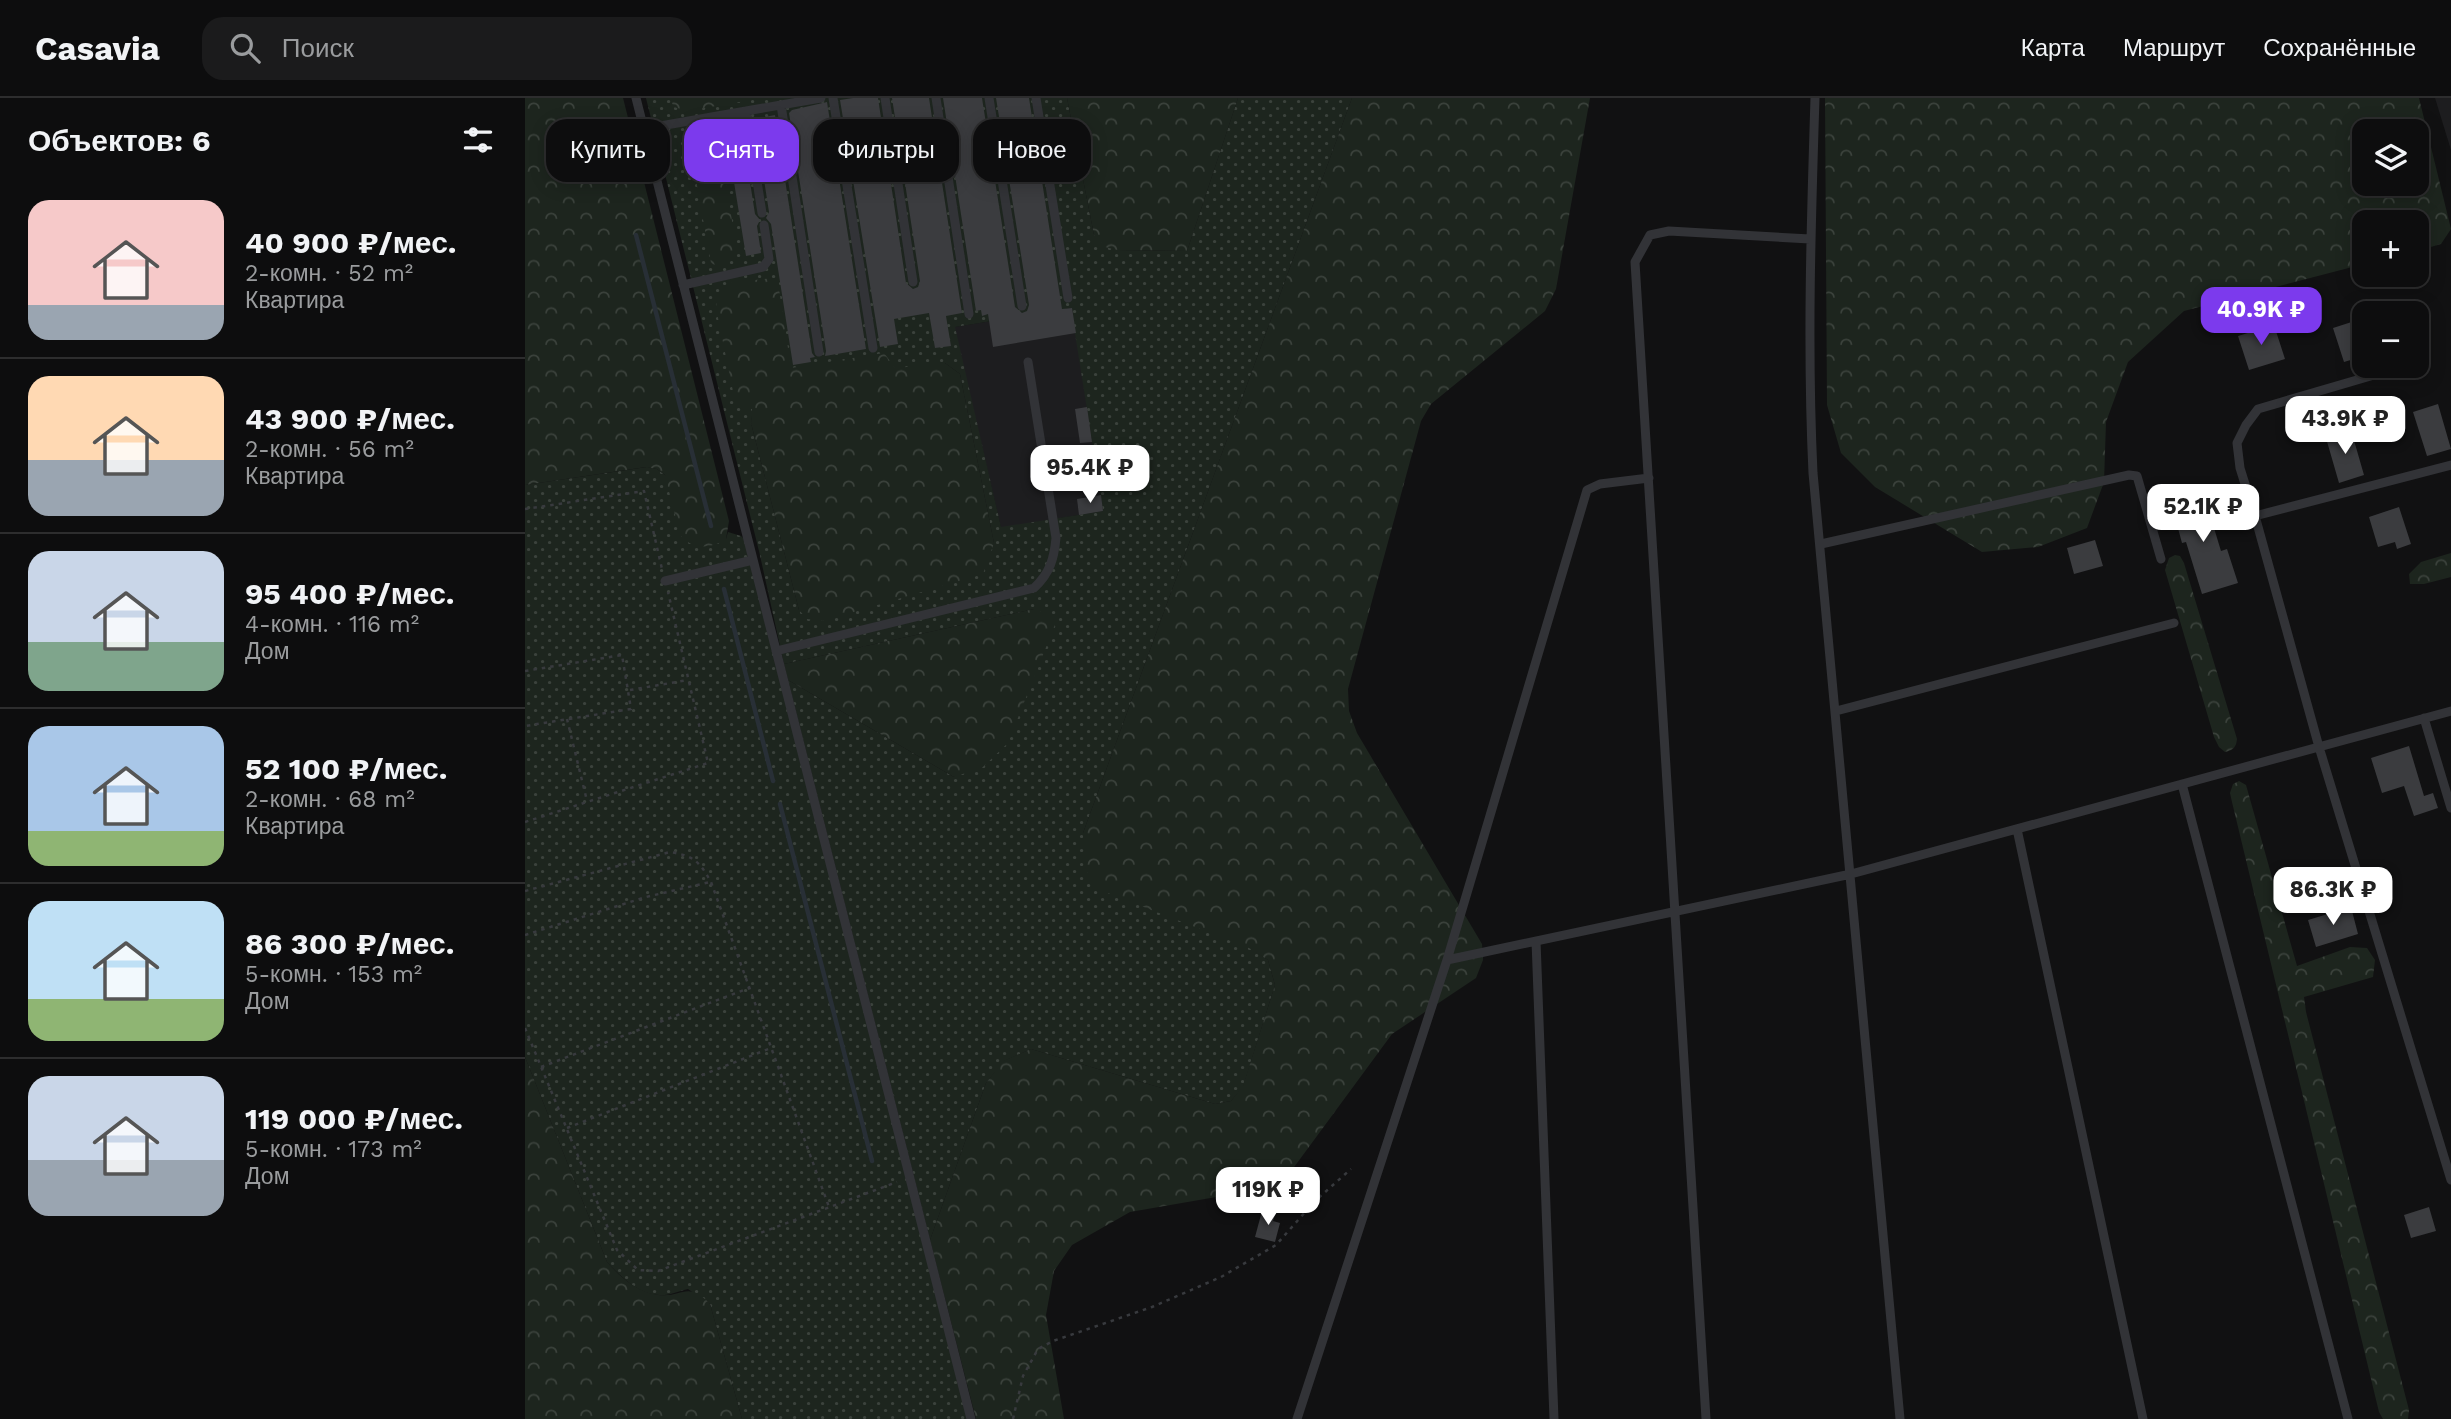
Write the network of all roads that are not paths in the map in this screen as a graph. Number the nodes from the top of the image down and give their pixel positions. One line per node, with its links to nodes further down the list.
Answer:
1 (636, 98): 11 (lane)
2 (821, 98): 9 (lane)
3 (833, 98): 22 (lane)
4 (885, 98): 17 (lane)
5 (936, 98): 21 (lane)
6 (989, 98): 20 (lane)
7 (1036, 98): 19 (lane)
8 (1815, 98): 16 (lane)
9 (781, 105): 10 (lane); 23 (lane)
10 (746, 111): 12 (lane); 14 (lane)
11 (641, 119)
12 (670, 124)
13 (657, 182): 18 (lane)
14 (762, 214)
15 (764, 226): 18 (lane)
16 (1810, 239): 27 (lane); 29 (lane)
17 (913, 282)
18 (683, 285): 31 (lane)
19 (1068, 298)
20 (1023, 306)
21 (969, 314)
22 (873, 348)
23 (819, 352)
24 (1028, 362): 34 (lane)
25 (2364, 378): 28 (lane)
26 (2451, 465): 28 (lane)
27 (1649, 478): 43 (lane); 45 (lane)
28 (2255, 516): 38 (lane)
29 (1821, 544): 30 (lane); 35 (lane)
30 (2161, 559)
31 (753, 560): 32 (lane); 34 (lane)
32 (665, 581)
33 (2174, 622): 35 (lane)
34 (776, 651): 47 (lane)
35 (1836, 711): 42 (lane)
36 (2451, 711): 37 (lane)
37 (2424, 718): 38 (lane); 40 (lane)
38 (2319, 747): 39 (lane); 46 (lane)
39 (2182, 784): 41 (lane); 53 (lane)
40 (2451, 808)
41 (2017, 829): 42 (lane); 52 (lane)
42 (1851, 874): 43 (lane); 51 (lane)
43 (1675, 911): 44 (lane); 50 (lane)
44 (1536, 941): 45 (lane); 49 (lane)
45 (1447, 960): 48 (lane)
46 (2451, 1180)
47 (971, 1419)
48 (1297, 1419)
49 (1554, 1419)
50 (1706, 1419)
51 (1900, 1419)
52 (2143, 1419)
53 (2349, 1419)

